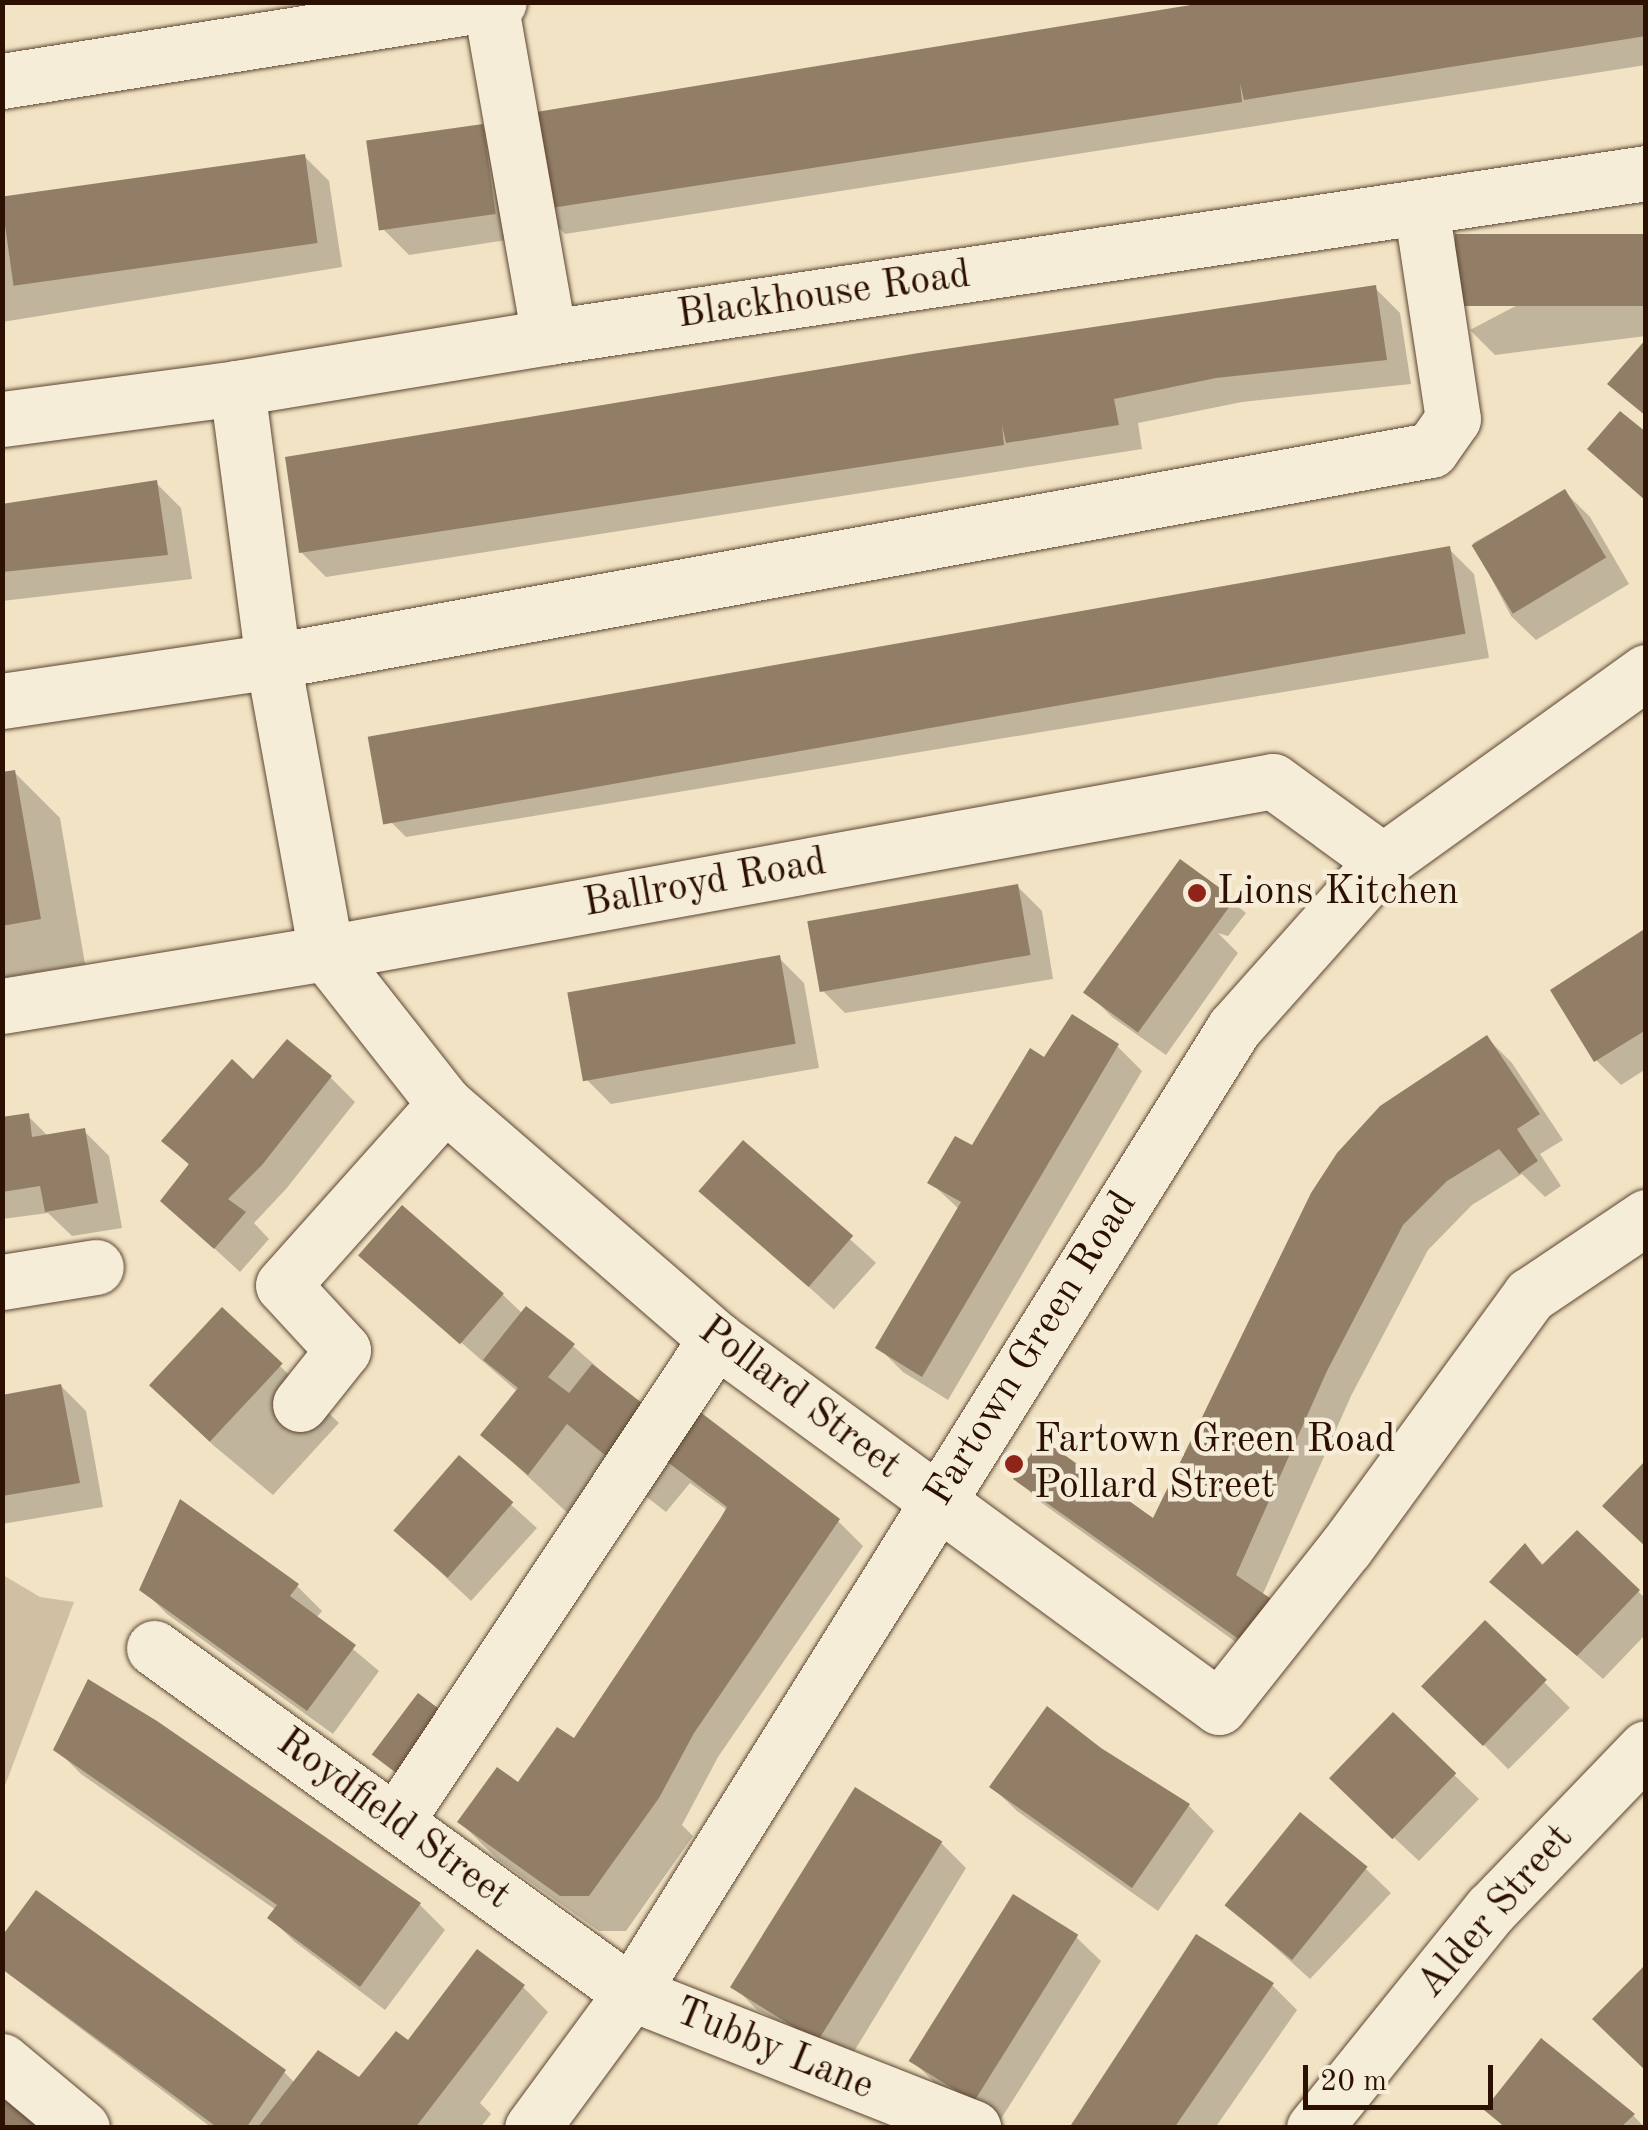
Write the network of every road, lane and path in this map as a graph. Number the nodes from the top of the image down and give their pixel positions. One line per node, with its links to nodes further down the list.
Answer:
1 (499, 2): 2 (street)
2 (490, 3): 3 (street); 6 (street)
3 (2, 81)
4 (1646, 174): 5 (street, Blackhouse Road)
5 (1421, 206): 6 (street, Blackhouse Road); 9 (street)
6 (549, 337): 7 (street, Blackhouse Road)
7 (237, 388): 8 (street, Blackhouse Road); 9 (street)
8 (2, 420)
9 (274, 660): 11 (street); 13 (street)
10 (1646, 672): 12 (street, Fartown Green Road)
11 (2, 701)
12 (1382, 862): 13 (street, Ballroyd Road); 21 (street, Fartown Green Road)
13 (326, 953): 14 (street, Ballroyd Road); 15 (street, Pollard Street)
14 (2, 1006)
15 (446, 1104): 19 (street, Pollard Street); 20 (street)
16 (1646, 1217): 21 (street, Pollard Street)
17 (96, 1267): 18 (street)
18 (2, 1282)
19 (716, 1340): 21 (street, Pollard Street); 24 (street)
20 (300, 1404)
21 (935, 1503): 25 (street, Fartown Green Road)
22 (154, 1648): 24 (street, Roydfield Street)
23 (1646, 1748): 31 (street, Alder Street)
24 (396, 1821): 25 (street, Roydfield Street)
25 (632, 1992): 27 (street, Tubby Lane); 29 (street, Fartown Green Road)
26 (2, 2061): 28 (street)
27 (905, 2116): 30 (street, Tubby Lane)
28 (82, 2128)
29 (532, 2128)
30 (973, 2128)
31 (1314, 2128)

